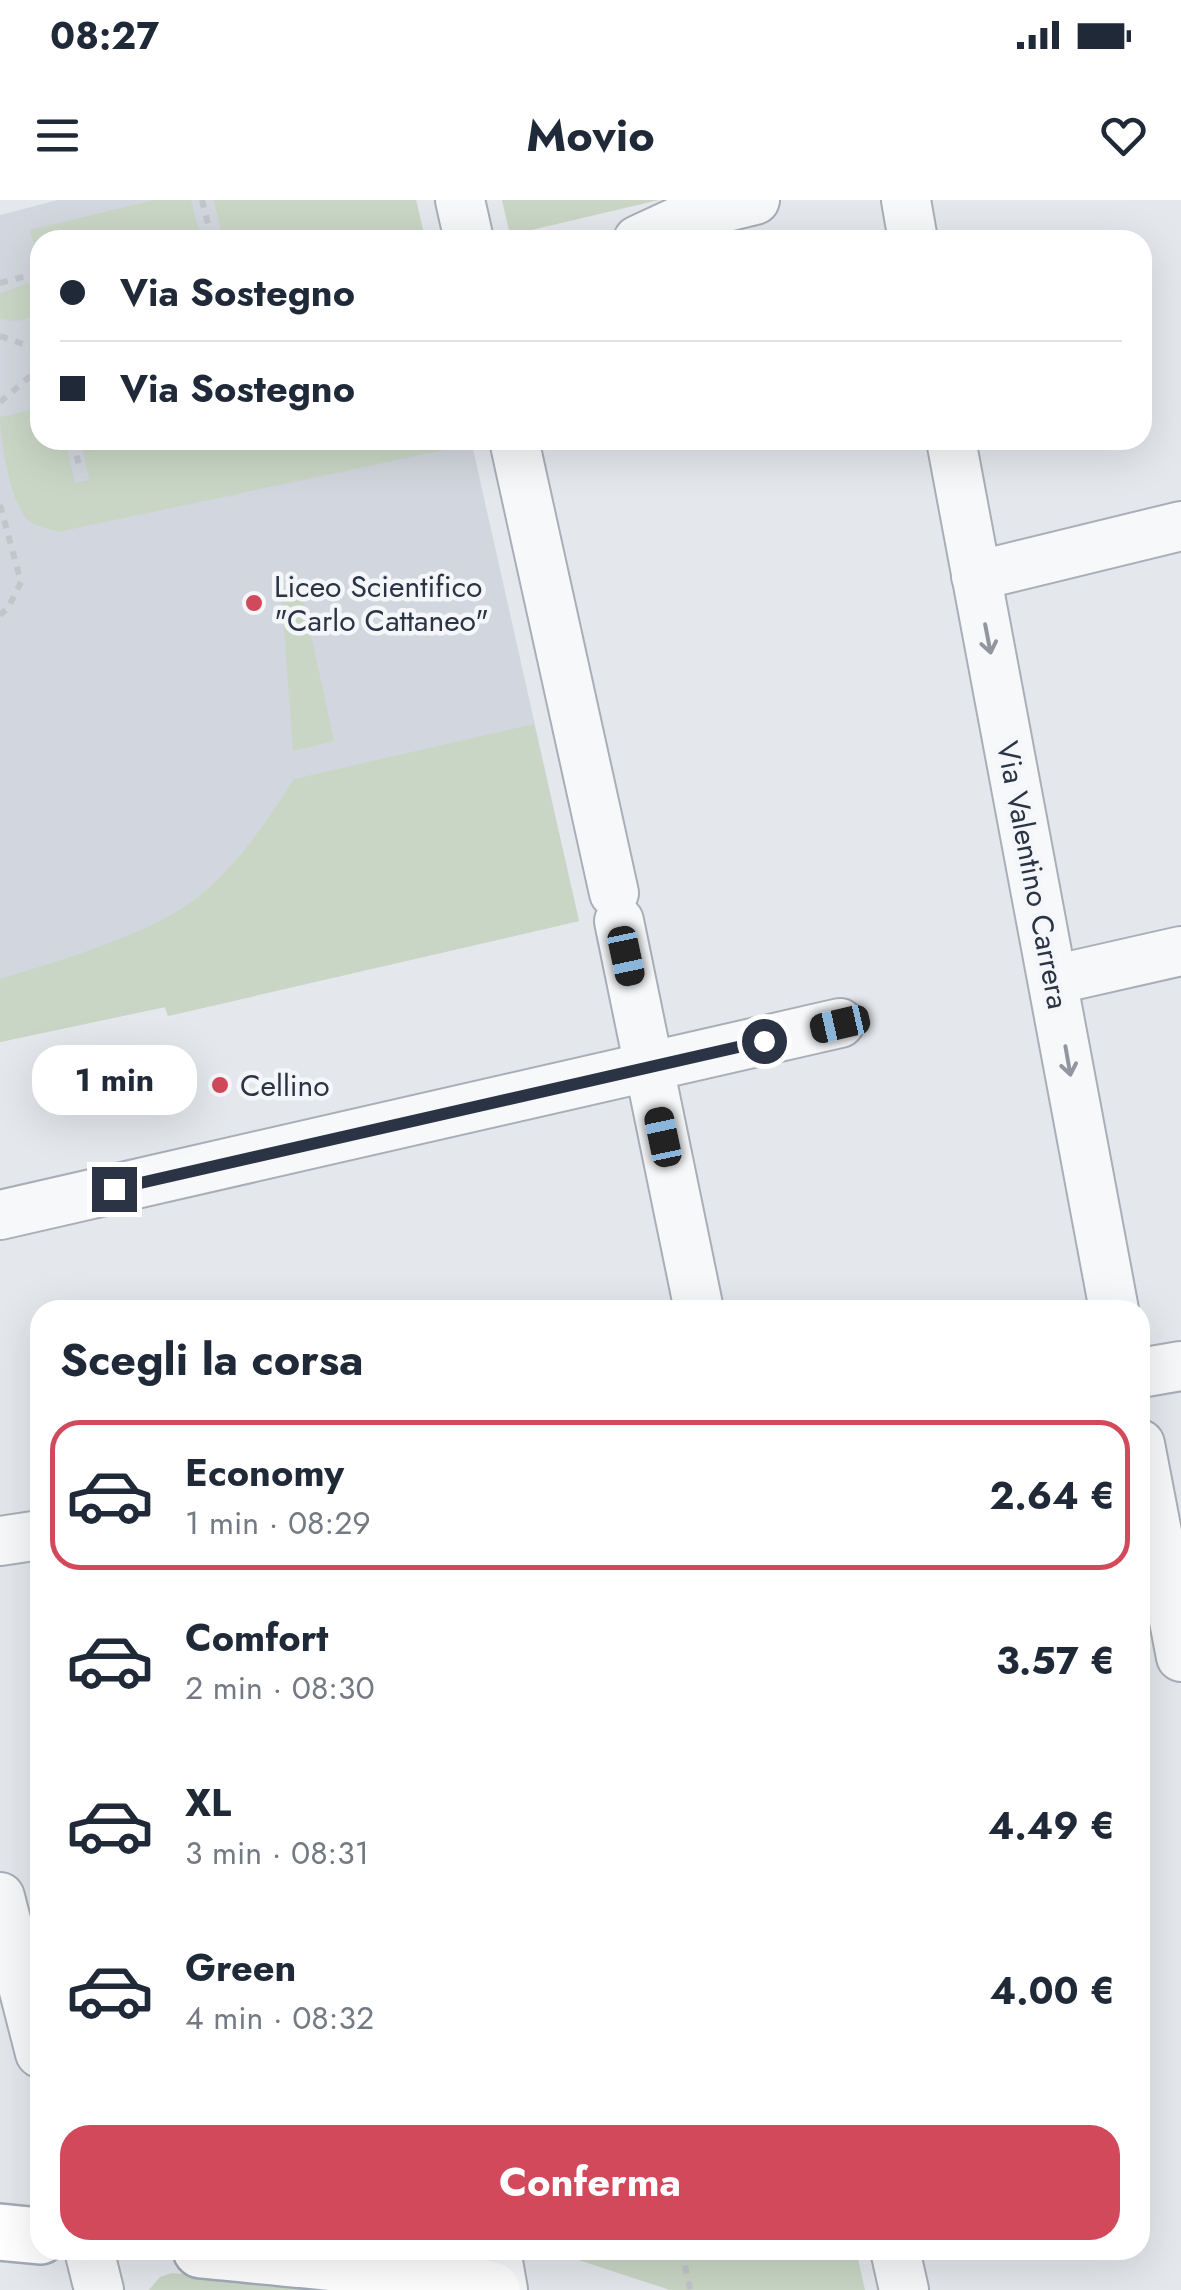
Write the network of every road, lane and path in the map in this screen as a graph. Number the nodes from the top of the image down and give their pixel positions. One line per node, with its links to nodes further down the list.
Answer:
1 (202, 200): 5 (path)
2 (460, 200): 6 (street)
3 (755, 200): 7 (street)
4 (906, 200): 8 (street)
5 (210, 230)
6 (468, 230)
7 (660, 230)
8 (911, 230)
9 (30, 275): 10 (path)
10 (0, 283)
11 (0, 336): 12 (path)
12 (30, 346)
13 (30, 376): 14 (path)
14 (0, 402)
15 (75, 450): 18 (path)
16 (516, 450): 26 (street)
17 (952, 450): 21 (street, Via Valentino Carrera)
18 (78, 466)
19 (0, 505): 22 (path)
20 (1181, 526): 21 (street)
21 (976, 576): 24 (street, Via Valentino Carrera, one-way to 24)
22 (0, 615)
23 (1181, 950): 24 (street)
24 (1053, 980): 29 (street, Via Valentino Carrera, one-way to 29)
25 (840, 1024): 26 (street)
26 (648, 1068): 27 (street); 28 (street)
27 (0, 1214)
28 (697, 1300)
29 (1112, 1300)
30 (1181, 1366): 31 (street)
31 (1150, 1371)
32 (1150, 1496): 35 (street)
33 (30, 1536): 34 (street)
34 (0, 1540)
35 (1181, 1658)
36 (0, 1897): 37 (street)
37 (30, 2014)
38 (0, 2232): 39 (main road)
39 (30, 2235)
40 (91, 2260): 45 (street)
41 (303, 2260): 46 (main road)
42 (498, 2260): 47 (street)
43 (684, 2260): 48 (path)
44 (898, 2260): 49 (street)
45 (98, 2290)
46 (492, 2290)
47 (504, 2290)
48 (690, 2290)
49 (904, 2290)

